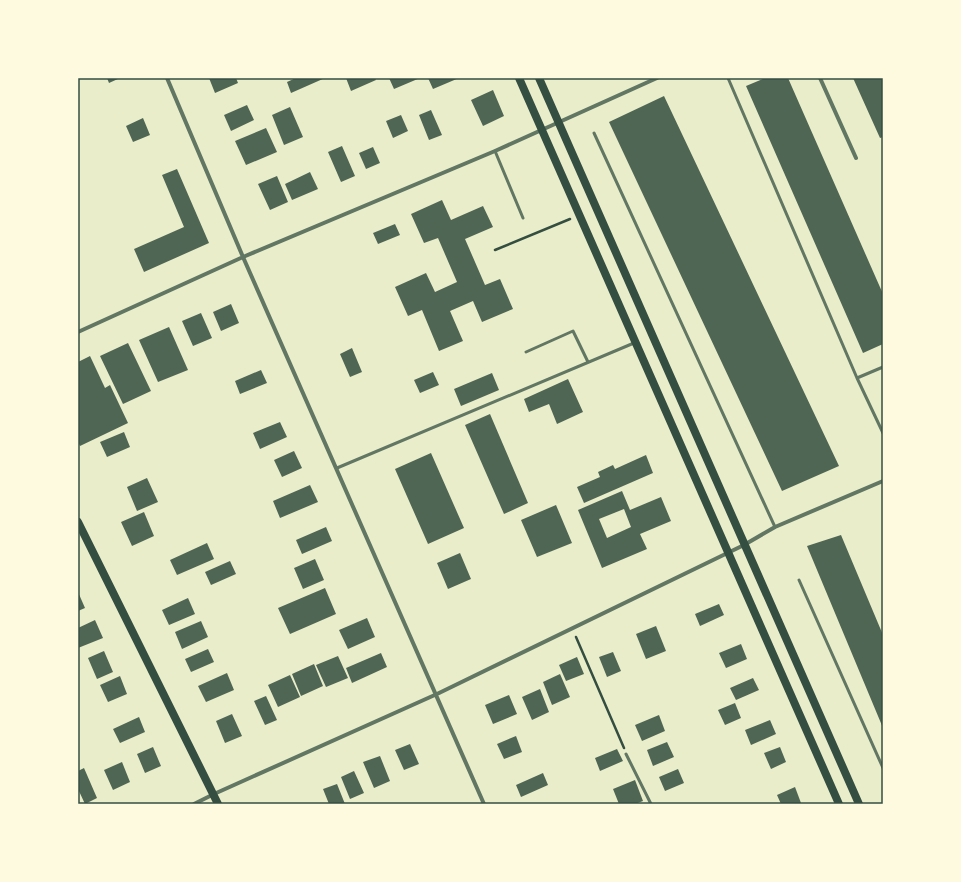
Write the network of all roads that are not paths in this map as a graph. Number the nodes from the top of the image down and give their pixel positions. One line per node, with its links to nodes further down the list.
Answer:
1 (167, 78): 13 (street)
2 (519, 78): 8 (main road)
3 (539, 78): 7 (main road)
4 (657, 78): 7 (street)
5 (728, 78): 19 (lane)
6 (820, 78): 11 (street)
7 (559, 122): 8 (street); 25 (main road)
8 (542, 130): 10 (street); 15 (main road)
9 (594, 133): 24 (lane)
10 (495, 151): 12 (lane); 13 (street)
11 (856, 158)
12 (523, 218)
13 (243, 257): 14 (street); 21 (street)
14 (78, 332)
15 (635, 342): 17 (lane); 26 (main road)
16 (526, 352): 17 (lane)
17 (588, 362): 21 (lane)
18 (883, 367): 19 (lane)
19 (857, 378): 20 (lane)
20 (883, 433)
21 (337, 468): 28 (street)
22 (883, 481): 24 (street)
23 (78, 522): 31 (main road)
24 (775, 527): 25 (street)
25 (744, 545): 26 (street); 37 (main road)
26 (728, 551): 28 (street); 36 (main road)
27 (799, 580): 30 (lane)
28 (437, 694): 31 (street); 34 (street)
29 (626, 754): 35 (lane)
30 (883, 768)
31 (214, 794): 32 (street); 33 (main road)
32 (194, 804)
33 (218, 804)
34 (484, 804)
35 (651, 804)
36 (839, 804)
37 (859, 804)

